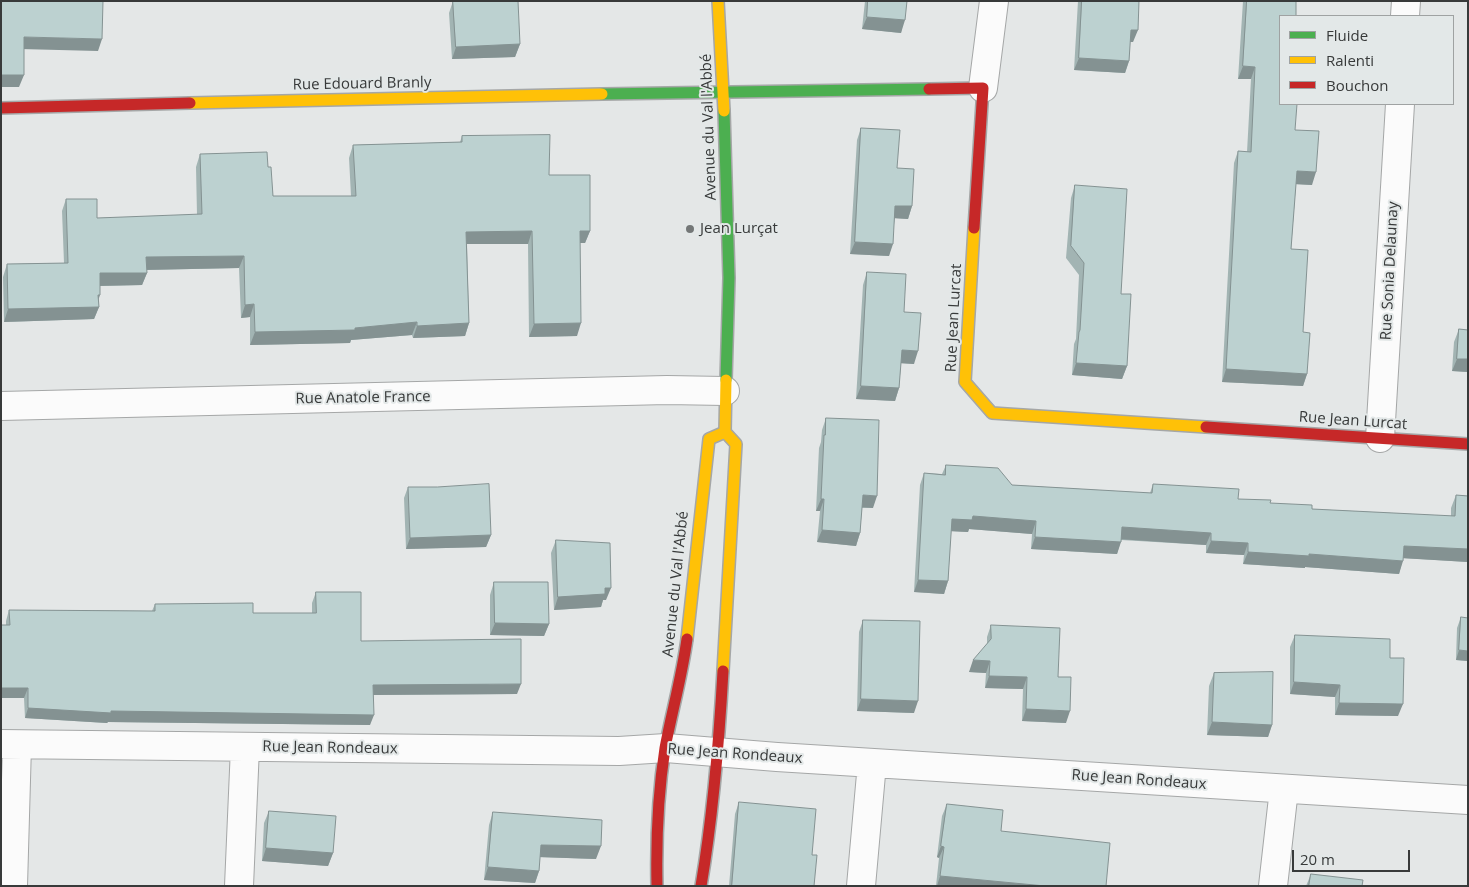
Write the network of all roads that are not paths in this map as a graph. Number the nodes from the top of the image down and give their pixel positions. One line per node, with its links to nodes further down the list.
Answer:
1 (718, 1): 6 (street, Avenue du Val l'Abbé)
2 (994, 1): 5 (street)
3 (1406, 1): 4 (street)
4 (1406, 15)
5 (983, 88): 6 (street); 12 (street, Rue Jean Lurcat)
6 (723, 92): 8 (street, Rue Edouard Branly); 9 (street, Avenue du Val l'Abbé)
7 (1400, 105): 12 (street, Rue Sonia Delaunay)
8 (1, 108)
9 (725, 391): 10 (street, Rue Anatole France); 11 (street, Avenue du Val l'Abbé)
10 (1, 406)
11 (725, 432): 16 (street, Avenue du Val l'Abbé); 17 (street, Avenue du Val l'Abbé)
12 (1380, 438): 13 (street, Rue Jean Lurcat)
13 (1468, 444)
14 (9, 744): 15 (street, Rue Jean Rondeaux); 21 (street)
15 (245, 747): 16 (street, Rue Jean Rondeaux); 22 (street)
16 (666, 748): 17 (street, Rue Jean Rondeaux); 23 (street)
17 (718, 753): 18 (street, Rue Jean Rondeaux); 24 (street, Avenue du Val l'Abbé)
18 (872, 763): 19 (street, Rue Jean Rondeaux); 25 (street)
19 (1284, 788): 20 (street, Rue Jean Rondeaux); 26 (street)
20 (1468, 800)
21 (13, 886)
22 (239, 886)
23 (657, 886)
24 (701, 886)
25 (861, 886)
26 (1272, 886)

